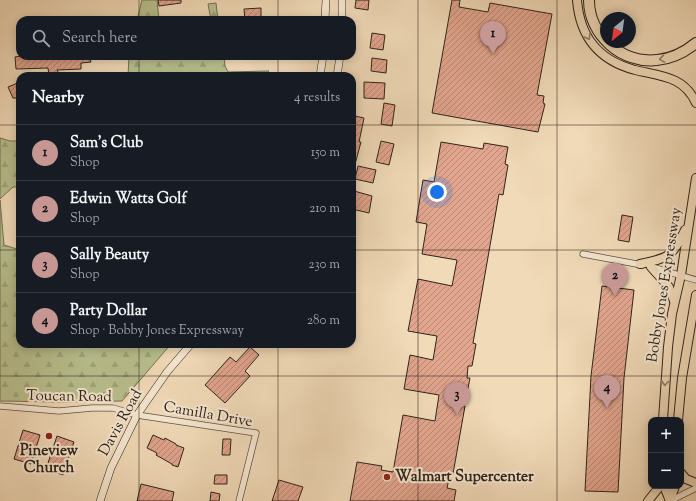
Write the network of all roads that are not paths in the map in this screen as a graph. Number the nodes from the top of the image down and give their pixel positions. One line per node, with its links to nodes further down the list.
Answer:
1 (326, 0): 5 (main road)
2 (342, 0): 6 (main road)
3 (577, 0): 12 (main road, one-way to 12)
4 (589, 0): 7 (highway, one-way to 4)
5 (325, 16)
6 (342, 16)
7 (696, 42)
8 (322, 60): 10 (main road)
9 (339, 60): 11 (main road)
10 (321, 72)
11 (337, 72)
12 (696, 103)
13 (696, 178): 14 (main road, Bobby Jones Expressway)
14 (689, 222): 16 (main road); 18 (main road, Bobby Jones Expressway)
15 (583, 254): 16 (street)
16 (640, 264): 17 (street)
17 (651, 267): 18 (street); 21 (main road)
18 (681, 275): 19 (street); 21 (main road, Bobby Jones Expressway)
19 (696, 280)
20 (696, 295): 26 (main road, Bobby Jones Expressway)
21 (674, 302): 25 (main road, Bobby Jones Expressway, one-way to 25)
22 (188, 348): 24 (main road, Davis Road)
23 (0, 406): 24 (street, Toucan Road)
24 (136, 415): 33 (main road, Davis Road); 34 (street, Camilla Drive)
25 (663, 417)
26 (678, 417)
27 (684, 477): 28 (main road)
28 (696, 483)
29 (696, 488): 36 (street)
30 (658, 489): 35 (main road)
31 (665, 489): 36 (main road)
32 (673, 489): 36 (main road)
33 (100, 501)
34 (239, 501)
35 (648, 501)
36 (670, 501)

